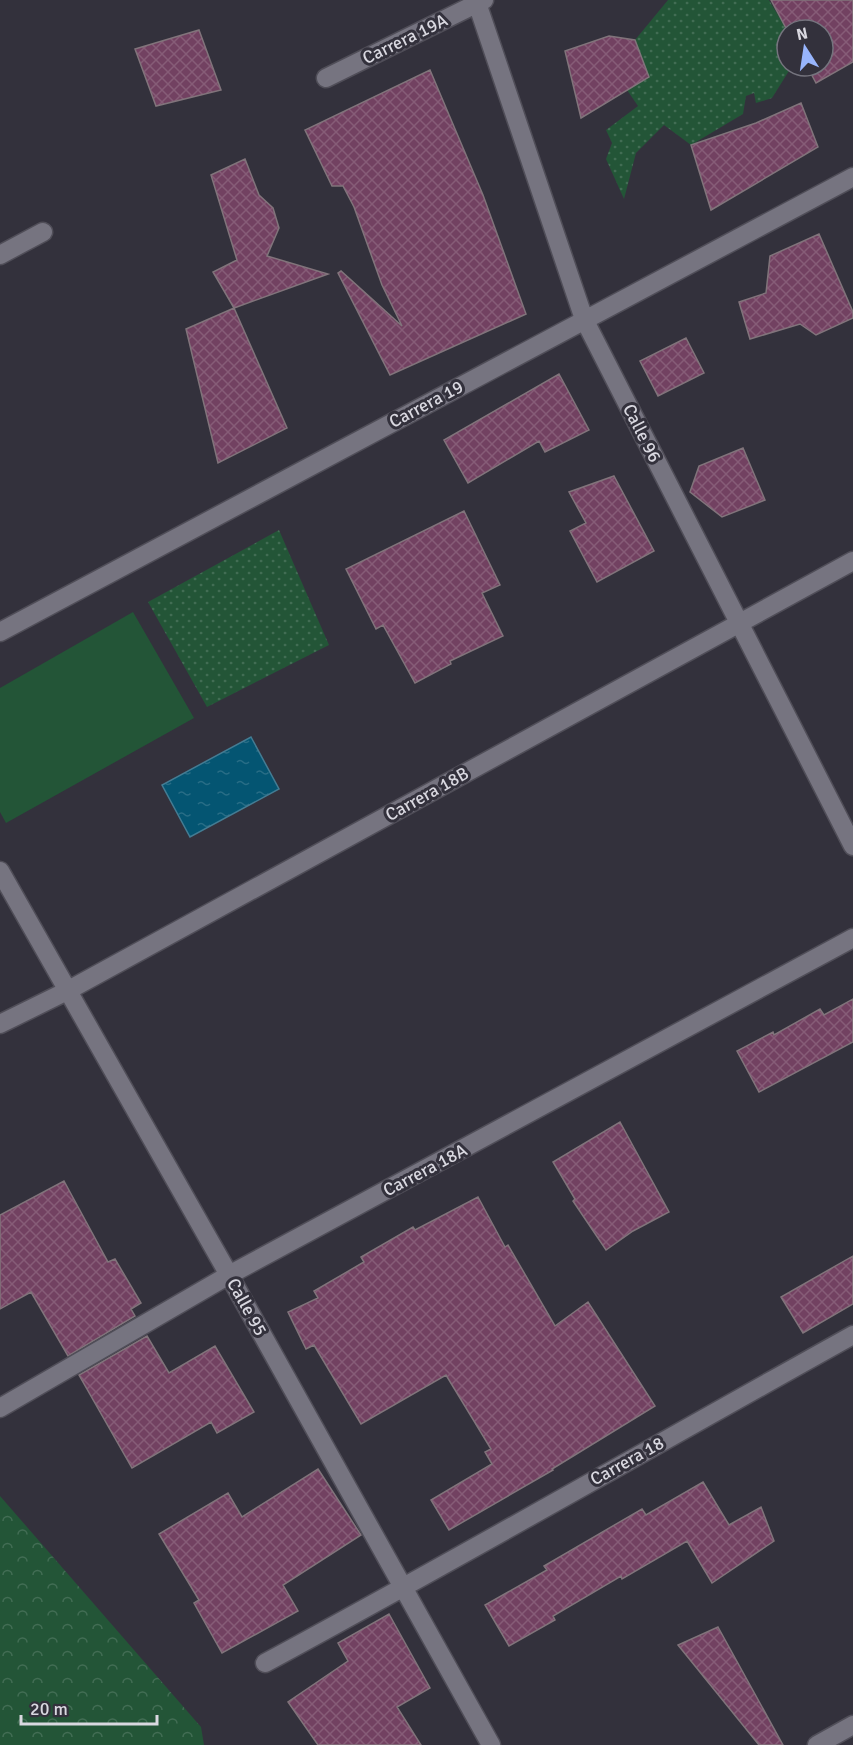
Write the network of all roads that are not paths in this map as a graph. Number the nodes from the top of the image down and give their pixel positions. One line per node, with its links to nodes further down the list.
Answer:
1 (479, 1): 2 (street, Carrera 19A); 6 (street, Calle 96)
2 (326, 78)
3 (853, 177): 6 (street, Carrera 19)
4 (43, 232): 5 (street)
5 (0, 255)
6 (584, 319): 8 (street, Calle 96); 9 (street, Carrera 19)
7 (853, 561): 8 (street, Carrera 18B)
8 (738, 623): 10 (street, Calle 96); 13 (street, Carrera 18B)
9 (0, 632)
10 (853, 846)
11 (0, 871): 13 (street, Calle 95)
12 (853, 938): 15 (street, Carrera 18A)
13 (67, 991): 14 (street, Carrera 18B); 15 (street, Calle 95)
14 (0, 1024)
15 (229, 1275): 17 (street, Carrera 18A); 18 (street, Calle 95)
16 (853, 1335): 18 (street, Carrera 18)
17 (0, 1408)
18 (402, 1589): 19 (street, Carrera 18); 21 (street, Calle 95)
19 (265, 1663)
20 (853, 1725): 22 (street)
21 (490, 1745)
22 (817, 1745)

